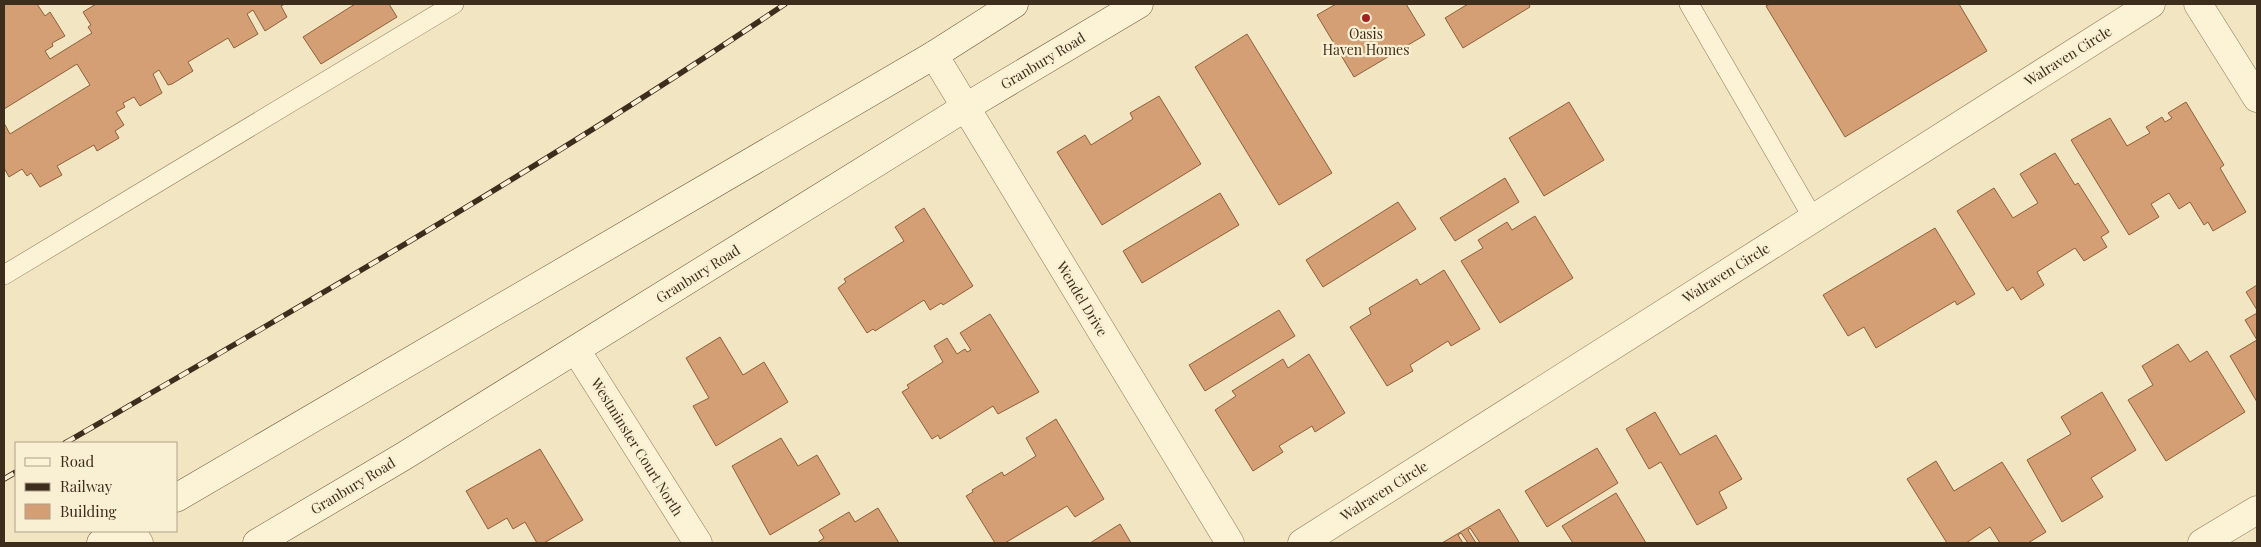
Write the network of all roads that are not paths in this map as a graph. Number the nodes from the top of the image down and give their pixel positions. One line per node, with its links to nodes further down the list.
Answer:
1 (454, 4): 11 (lane)
2 (1014, 4): 7 (main road)
3 (1139, 4): 9 (main road, Granbury Road)
4 (1689, 4): 10 (lane)
5 (2150, 4): 10 (main road, Walraven Circle)
6 (2198, 4): 8 (main road)
7 (934, 55): 9 (main road, Wendel Drive); 13 (main road)
8 (2257, 98)
9 (966, 107): 12 (main road, Granbury Road); 21 (main road, Wendel Drive)
10 (1813, 218): 22 (main road, Walraven Circle)
11 (4, 275)
12 (576, 350): 19 (main road, Granbury Road); 20 (main road, Westminster Court North)
13 (178, 497)
14 (2257, 510): 23 (main road)
15 (119, 532): 17 (main road)
16 (132, 532): 18 (main road)
17 (101, 543)
18 (139, 543)
19 (257, 543)
20 (698, 543)
21 (1230, 543)
22 (1302, 543)
23 (2202, 543)

